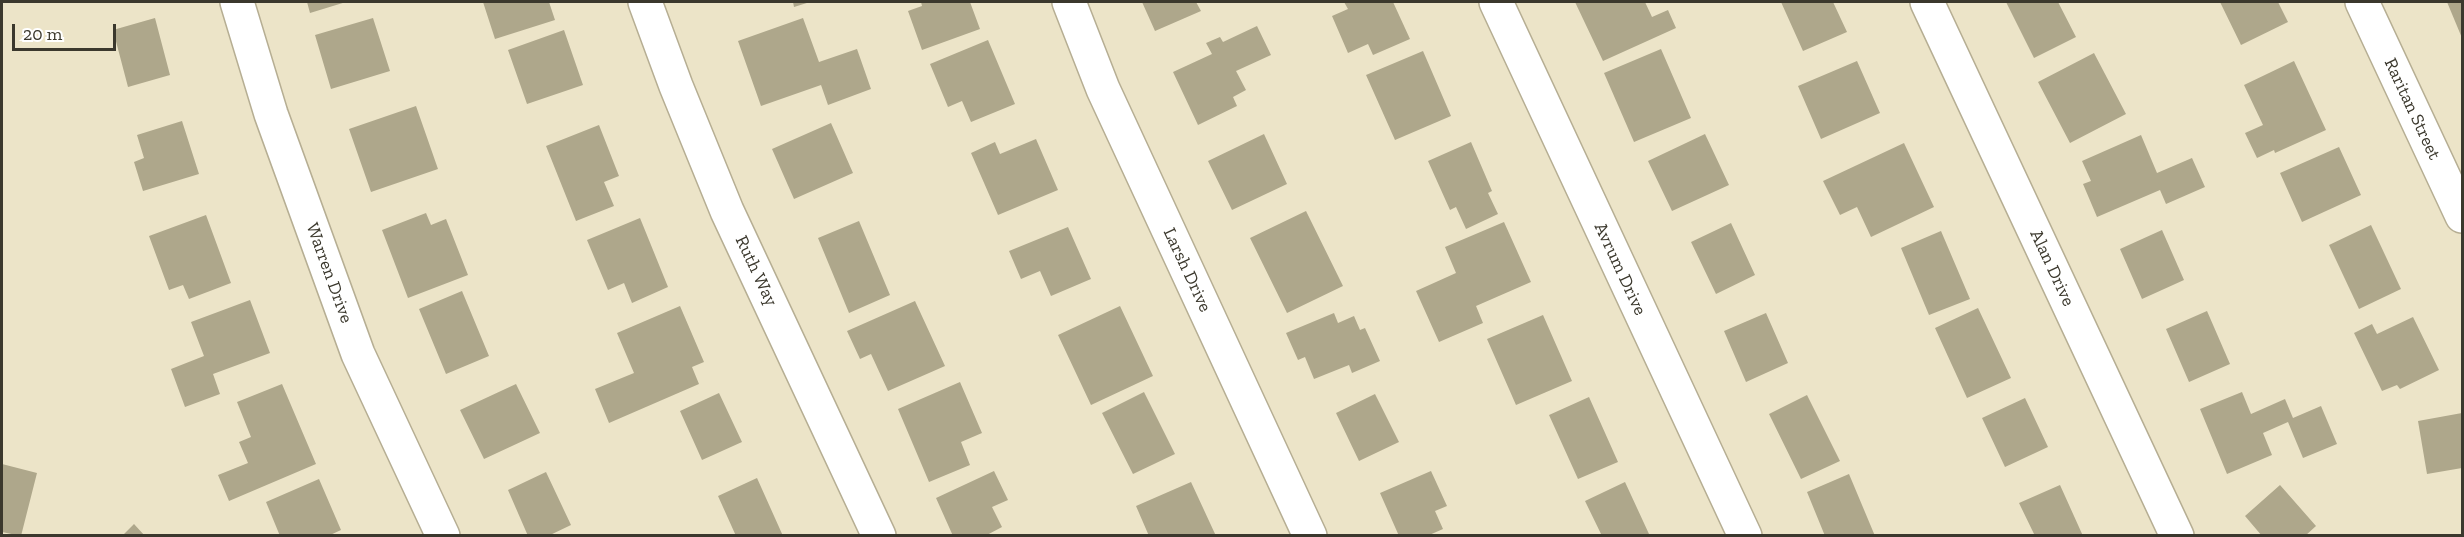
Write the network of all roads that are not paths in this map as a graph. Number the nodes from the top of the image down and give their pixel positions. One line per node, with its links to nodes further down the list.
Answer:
1 (237, 2): 8 (street, Warren Drive)
2 (645, 2): 9 (street, Ruth Way)
3 (1069, 2): 10 (street, Larsh Drive)
4 (1496, 2): 11 (street, Avrum Drive)
5 (1927, 2): 12 (street, Alan Drive)
6 (2362, 2): 7 (street, Raritan Street)
7 (2463, 216)
8 (443, 536)
9 (879, 536)
10 (1310, 536)
11 (1745, 536)
12 (2177, 536)

